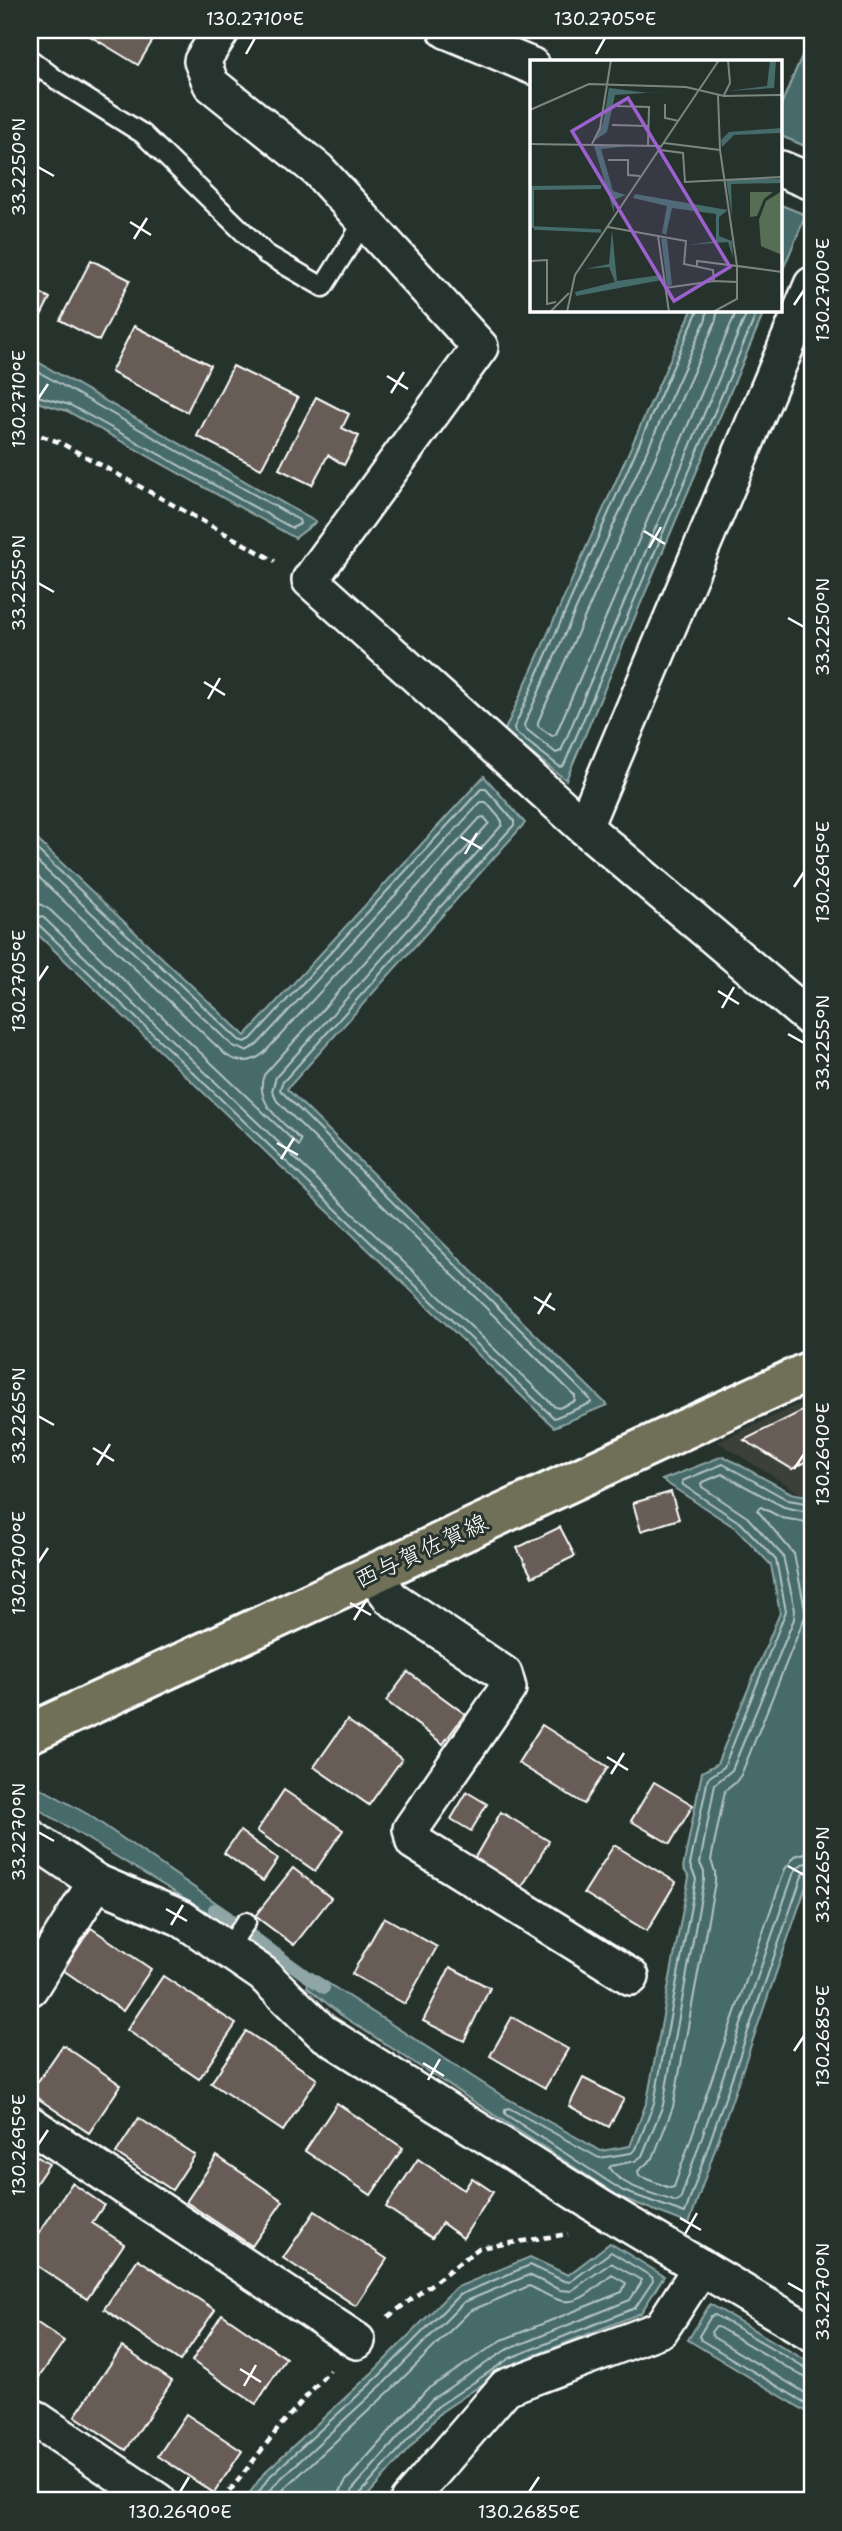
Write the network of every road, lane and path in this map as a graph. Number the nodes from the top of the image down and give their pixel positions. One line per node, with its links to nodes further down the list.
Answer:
1 (222, 30): 7 (street)
2 (446, 30): 4 (street)
3 (30, 59): 7 (lane)
4 (530, 65)
5 (782, 169): 6 (street)
6 (812, 182)
7 (365, 220): 10 (street)
8 (812, 285): 11 (street)
9 (30, 432): 10 (path)
10 (310, 580): 11 (street)
11 (584, 827): 12 (street)
12 (812, 1020)
13 (812, 1370): 14 (main road, 西与賀佐賀線)
14 (373, 1573): 15 (main road, 西与賀佐賀線); 18 (street)
15 (30, 1733)
16 (30, 1837): 17 (street)
17 (96, 1882): 19 (street); 21 (street)
18 (631, 1977)
19 (30, 1988)
20 (30, 2124): 23 (street)
21 (701, 2267): 22 (street); 26 (street)
22 (812, 2333)
23 (357, 2341)
24 (30, 2416): 25 (street)
25 (158, 2501)
26 (408, 2501)

